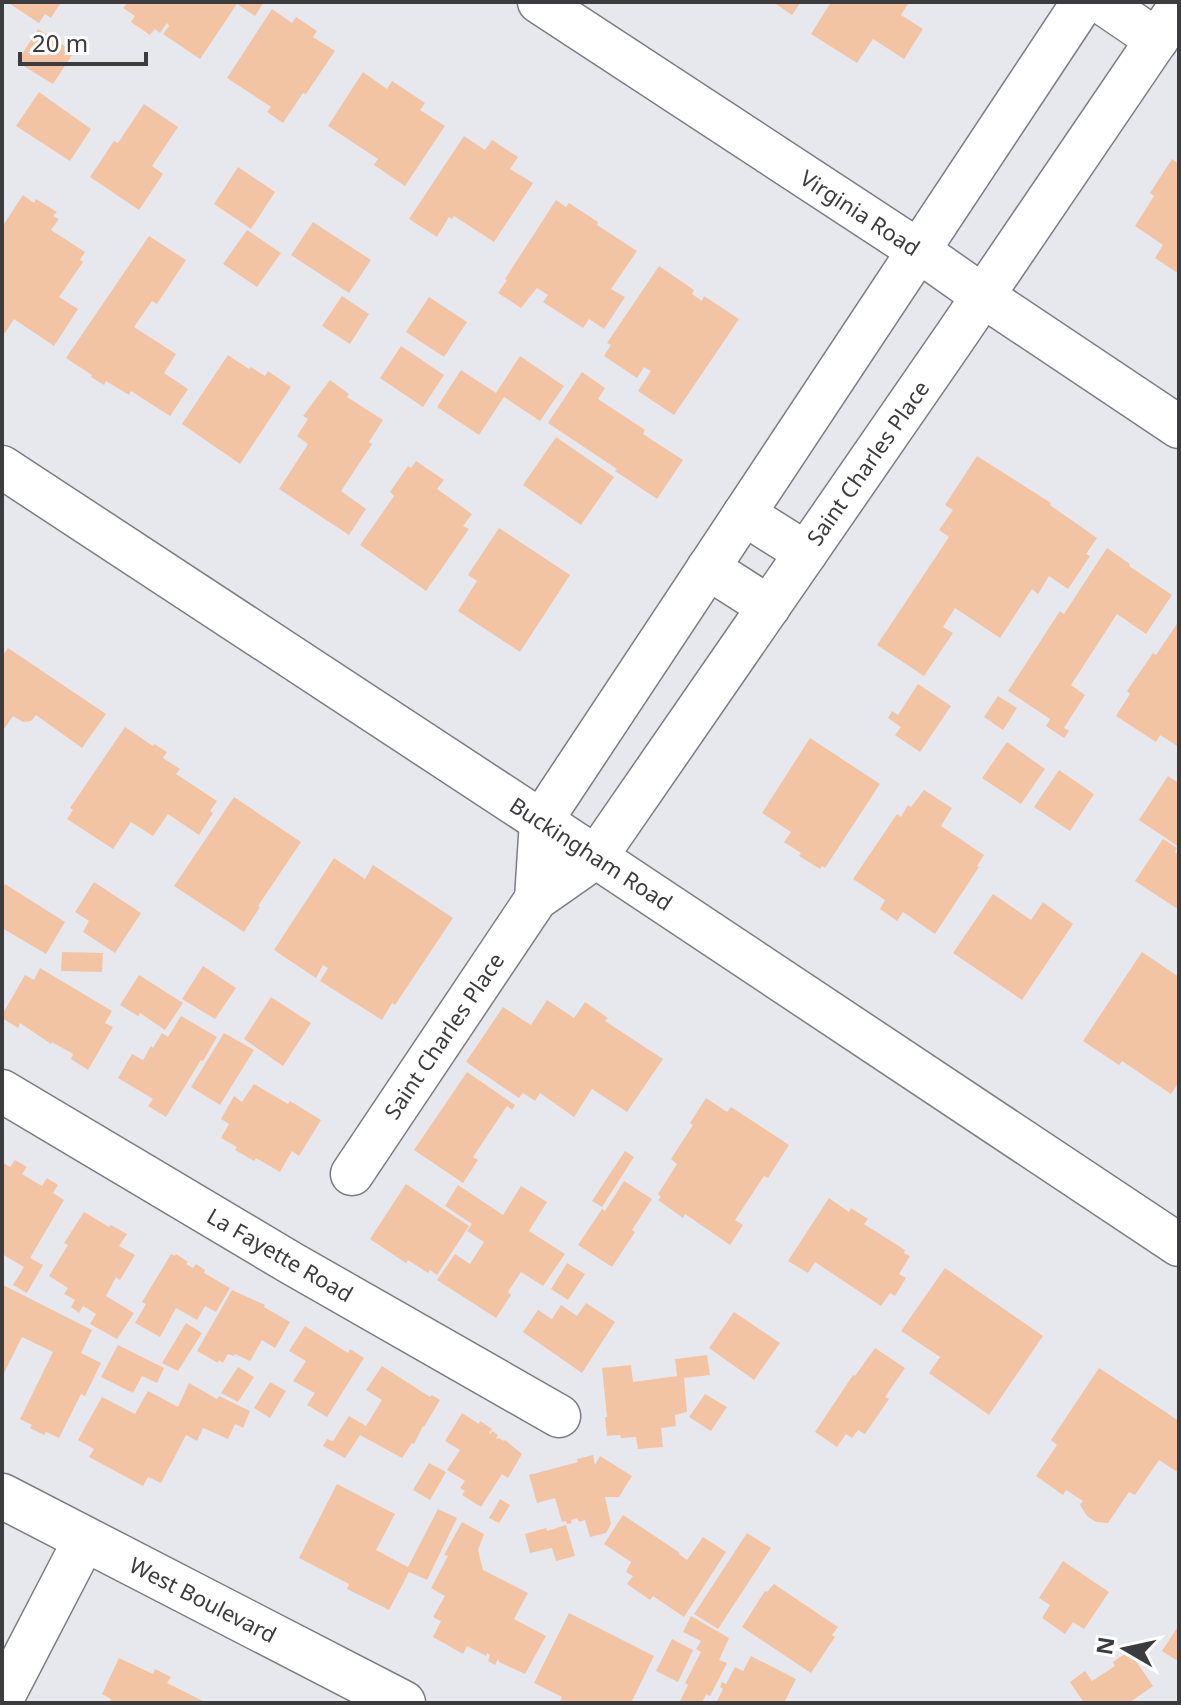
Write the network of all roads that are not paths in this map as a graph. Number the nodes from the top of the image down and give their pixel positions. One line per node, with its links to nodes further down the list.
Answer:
1 (539, 2): 5 (street, Virginia Road)
2 (1083, 2): 5 (street)
3 (1101, 2): 4 (street)
4 (1168, 23): 6 (street, Saint Charles Place)
5 (919, 251): 6 (street, Virginia Road); 9 (street)
6 (983, 296): 7 (street, Virginia Road); 10 (street, Saint Charles Place)
7 (1179, 427)
8 (2, 467): 13 (street, Buckingham Road)
9 (744, 514): 10 (street); 11 (street)
10 (806, 553): 12 (street, Saint Charles Place)
11 (708, 568): 12 (street); 13 (street)
12 (769, 607): 14 (street, Saint Charles Place)
13 (541, 821): 14 (street, Buckingham Road); 15 (street)
14 (596, 857): 15 (street, Saint Charles Place); 18 (street, Buckingham Road)
15 (536, 899): 17 (street, Saint Charles Place)
16 (2, 1091): 19 (street, La Fayette Road)
17 (352, 1174)
18 (1179, 1245)
19 (559, 1416)
20 (2, 1496): 21 (street, West Boulevard)
21 (85, 1539): 22 (street); 23 (street, West Boulevard)
22 (2, 1699)
23 (403, 1703)

